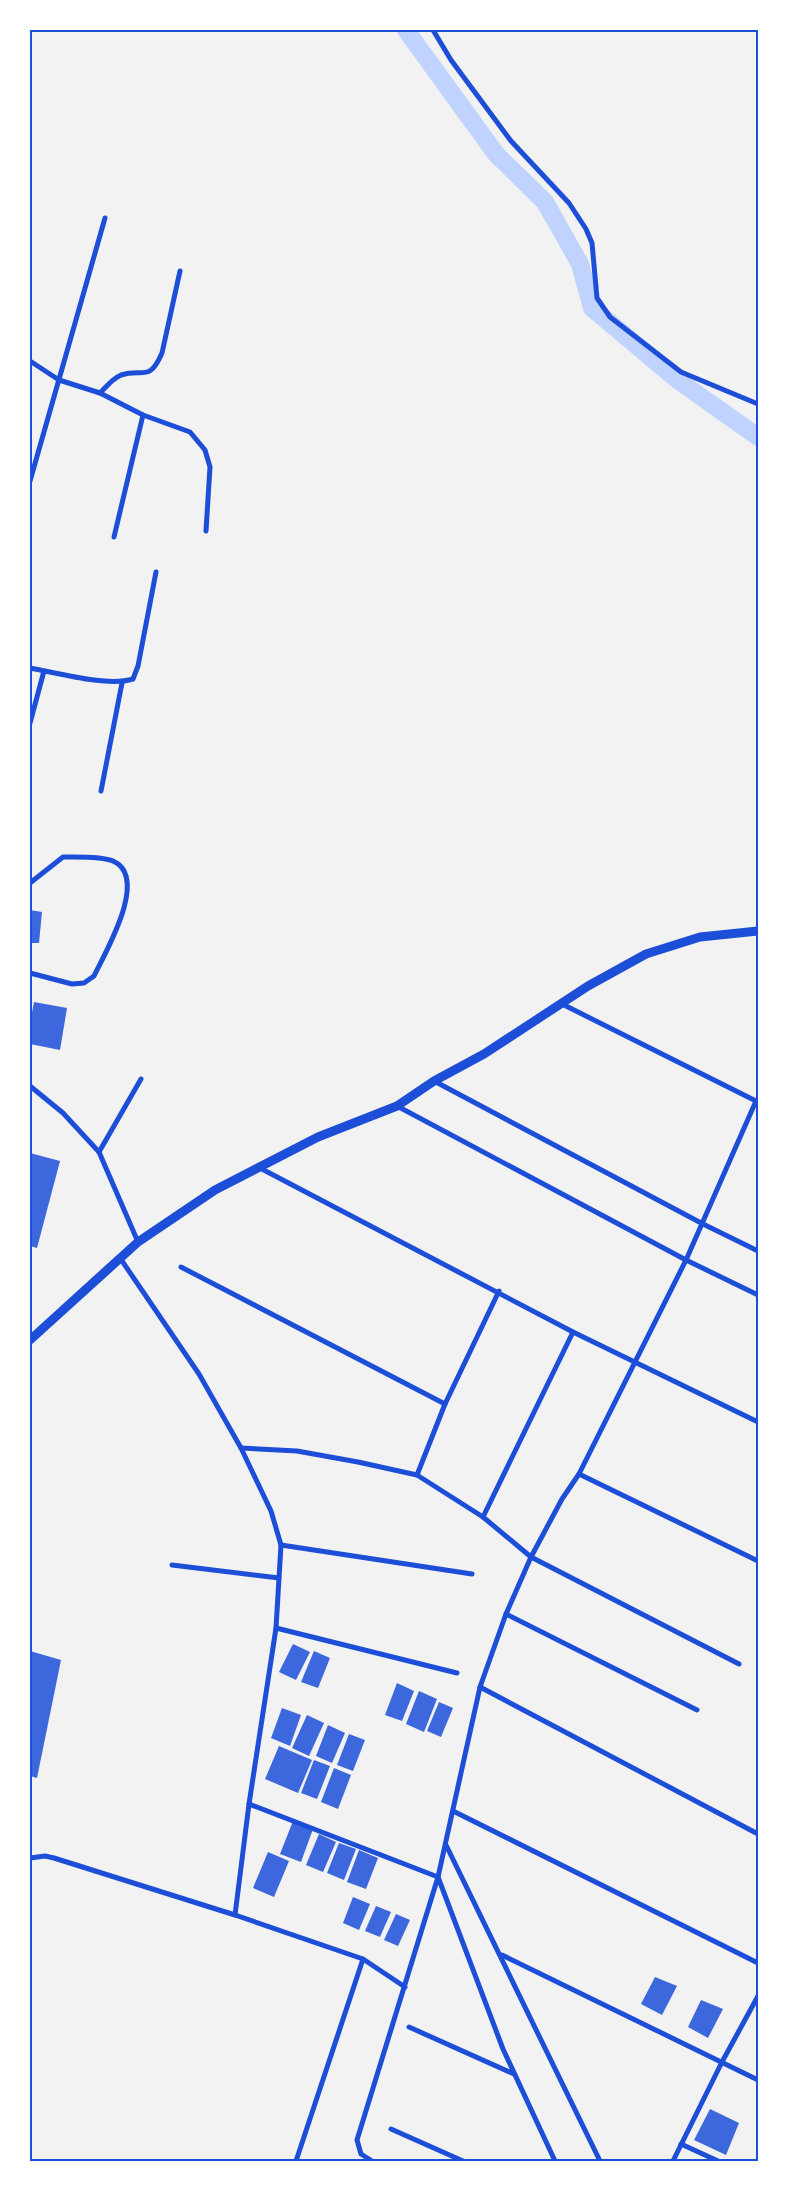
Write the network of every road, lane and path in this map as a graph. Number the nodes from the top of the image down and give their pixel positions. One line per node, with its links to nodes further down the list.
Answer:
1 (433, 30): 7 (street)
2 (105, 218): 5 (street)
3 (180, 271): 6 (street)
4 (30, 360): 5 (street)
5 (59, 380): 6 (street); 9 (street)
6 (100, 393): 8 (street)
7 (758, 404)
8 (143, 415): 10 (street); 11 (street)
9 (30, 481)
10 (206, 531)
11 (114, 537)
12 (156, 572): 15 (street)
13 (30, 668): 14 (street)
14 (44, 671): 15 (street); 16 (street)
15 (122, 683): 17 (street)
16 (30, 723)
17 (101, 791)
18 (30, 883): 20 (street)
19 (758, 932): 21 (street)
20 (30, 973)
21 (560, 1003): 23 (street); 25 (street)
22 (140, 1080): 27 (street)
23 (434, 1081): 26 (street); 29 (street)
24 (30, 1086): 27 (street)
25 (757, 1101): 29 (street)
26 (397, 1106): 28 (street); 33 (street)
27 (99, 1152): 30 (street)
28 (258, 1167): 30 (street); 35 (street)
29 (703, 1224): 31 (street); 33 (street)
30 (138, 1242): 32 (street)
31 (758, 1251)
32 (120, 1258): 38 (street); 42 (street)
33 (686, 1260): 36 (street); 39 (street)
34 (181, 1267): 40 (street)
35 (499, 1292): 37 (street); 40 (street)
36 (758, 1295)
37 (573, 1332): 39 (street); 45 (street)
38 (30, 1340)
39 (636, 1362): 41 (street); 43 (street)
40 (445, 1404): 44 (street)
41 (758, 1422)
42 (241, 1448): 44 (street); 46 (street)
43 (579, 1474): 47 (street); 48 (street)
44 (417, 1475): 45 (street)
45 (483, 1517): 47 (street)
46 (281, 1545): 50 (street); 51 (street)
47 (531, 1557): 52 (street); 54 (street)
48 (758, 1561)
49 (172, 1565): 51 (street)
50 (472, 1574)
51 (279, 1578): 53 (street)
52 (506, 1614): 56 (street); 57 (street)
53 (276, 1628): 55 (street); 58 (street)
54 (739, 1664)
55 (456, 1673)
56 (480, 1687): 59 (street); 60 (street)
57 (697, 1710)
58 (249, 1804): 63 (street); 64 (street)
59 (453, 1811): 61 (street); 67 (street)
60 (758, 1834)
61 (446, 1844): 63 (street); 65 (street)
62 (30, 1858): 64 (street)
63 (438, 1877): 68 (street); 72 (street)
64 (235, 1915): 66 (street)
65 (502, 1955): 71 (street); 80 (street)
66 (364, 1959): 68 (street); 76 (street)
67 (758, 1963)
68 (406, 1987): 77 (street)
69 (758, 1996): 71 (street)
70 (409, 2027): 72 (street)
71 (722, 2062): 73 (street); 75 (street)
72 (515, 2074): 79 (street)
73 (758, 2080)
74 (391, 2129): 78 (street)
75 (681, 2144): 81 (street); 82 (street)
76 (296, 2161)
77 (372, 2161)
78 (463, 2161)
79 (555, 2161)
80 (600, 2161)
81 (673, 2161)
82 (718, 2161)

